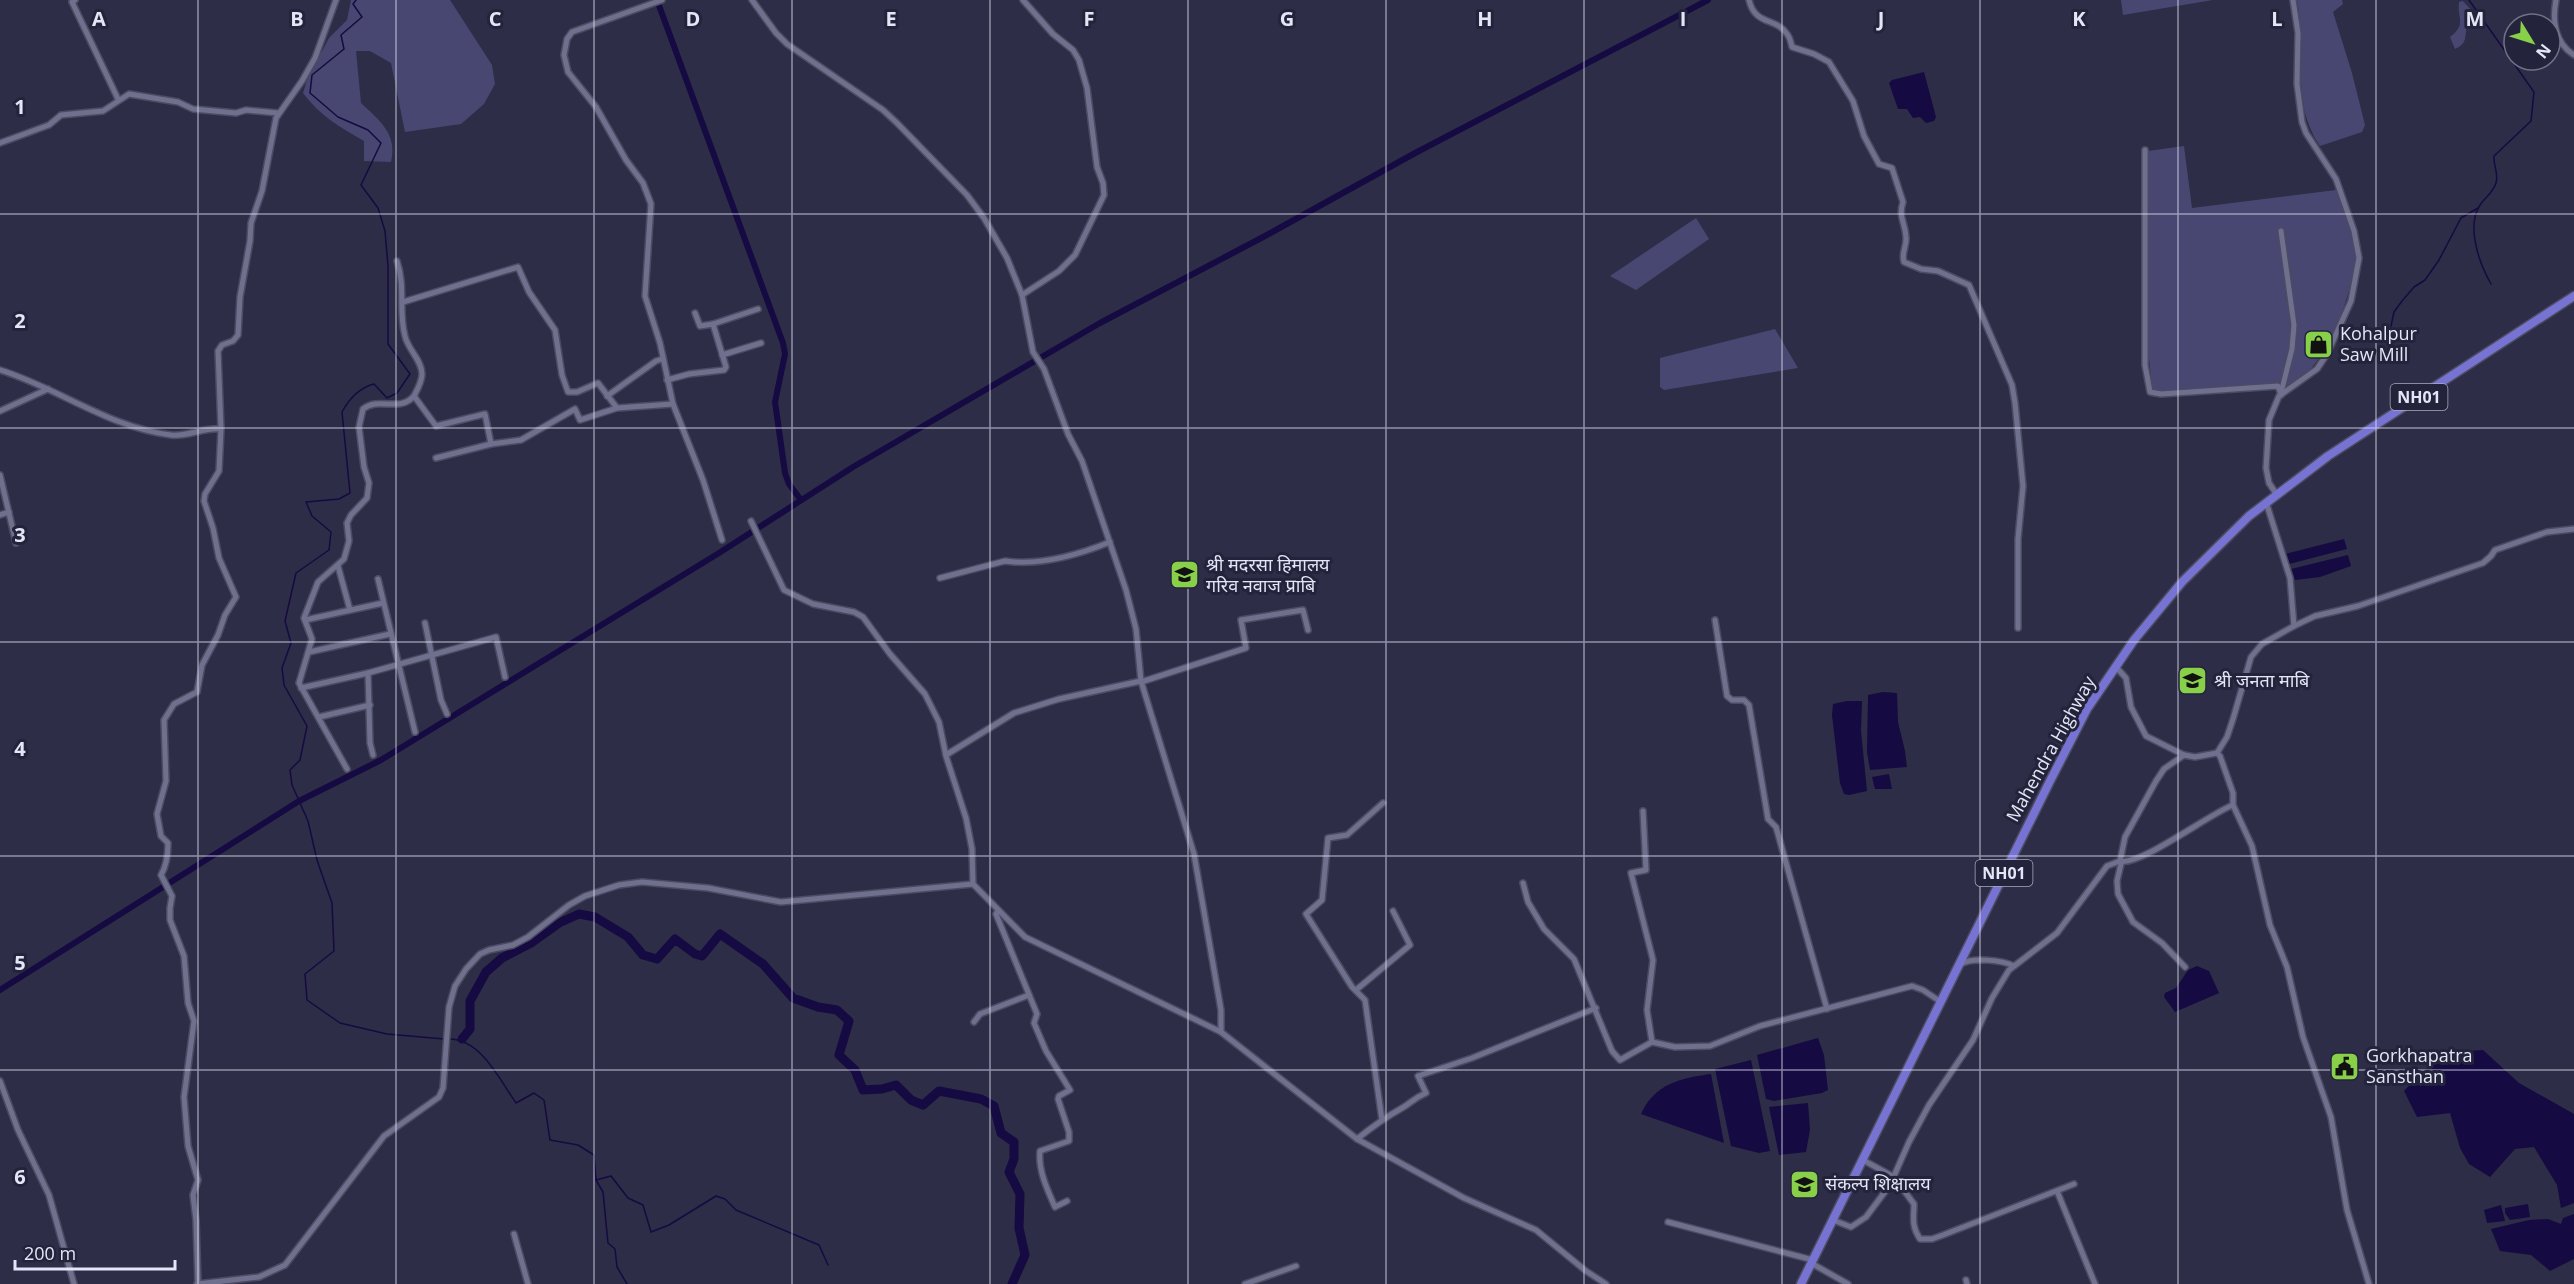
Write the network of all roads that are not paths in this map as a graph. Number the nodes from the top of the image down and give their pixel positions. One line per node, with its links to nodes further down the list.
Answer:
1 (75, 0): 10 (street)
2 (336, 0): 11 (street)
3 (662, 0): 24 (street)
4 (752, 0): 16 (street)
5 (1023, 0): 16 (street)
6 (1749, 0): 56 (street)
7 (2293, 0): 28 (street)
8 (2556, 0): 9 (street)
9 (2574, 55)
10 (118, 99): 11 (street); 12 (street)
11 (278, 113): 34 (street)
12 (0, 143)
13 (2145, 150): 28 (street)
14 (2281, 231): 28 (street)
15 (397, 261): 18 (street)
16 (1022, 294): 45 (street)
17 (2574, 296): 38 (highway, Mahendra Highway / NH01)
18 (403, 302): 29 (street); 30 (street)
19 (758, 309): 21 (street)
20 (695, 313): 21 (street)
21 (713, 324): 23 (street)
22 (761, 344): 23 (street)
23 (722, 356): 26 (street)
24 (662, 359): 26 (street); 30 (street)
25 (0, 370): 27 (street)
26 (667, 380): 31 (street)
27 (48, 389): 33 (street); 34 (street)
28 (2281, 395): 38 (street)
29 (414, 396): 35 (street); 47 (street)
30 (607, 396): 32 (street)
31 (673, 405): 32 (street); 44 (street)
32 (617, 408): 35 (street)
33 (0, 411)
34 (221, 429): 109 (street)
35 (491, 444): 36 (street)
36 (436, 458)
37 (0, 475): 40 (street)
38 (2277, 495): 39 (highway, Mahendra Highway / NH01)
39 (2266, 502): 55 (street); 62 (highway, Mahendra Highway / NH01)
40 (9, 512): 41 (street); 46 (street)
41 (0, 515)
42 (751, 522): 73 (street)
43 (2574, 529): 55 (street)
44 (723, 540)
45 (1110, 542): 48 (street); 65 (street)
46 (16, 543)
47 (338, 566): 51 (street); 53 (street)
48 (940, 578)
49 (378, 579): 50 (street)
50 (383, 603): 51 (street); 58 (street)
51 (350, 610): 53 (street)
52 (1715, 620): 91 (street)
53 (305, 621): 59 (street)
54 (425, 623): 60 (street)
55 (2294, 626): 71 (street)
56 (2018, 628)
57 (1308, 630): 65 (street)
58 (390, 634): 59 (street); 61 (street)
59 (309, 652): 66 (street)
60 (431, 655): 61 (street); 64 (street); 68 (street)
61 (398, 665): 63 (street); 70 (street)
62 (2116, 667): 74 (street); 84 (highway, Mahendra Highway / NH01)
63 (368, 673): 66 (street); 67 (street)
64 (505, 677)
65 (1141, 681): 73 (street); 93 (street)
66 (301, 688): 69 (street)
67 (370, 705): 69 (street); 72 (street)
68 (447, 714)
69 (319, 717): 75 (street)
70 (415, 732)
71 (2217, 753): 74 (street); 77 (street)
72 (373, 755)
73 (946, 755): 81 (street)
74 (2184, 755): 79 (street)
75 (347, 769)
76 (1383, 803): 87 (street)
77 (2233, 806): 79 (street); 116 (street)
78 (1643, 811): 94 (street)
79 (2120, 861): 85 (street); 86 (street)
80 (1523, 883): 90 (street)
81 (973, 884): 82 (street); 109 (street)
82 (998, 911): 88 (street); 93 (street)
83 (1393, 911): 87 (street)
84 (1959, 966): 85 (street); 89 (highway, Mahendra Highway / NH01)
85 (2014, 966): 99 (street)
86 (2185, 967)
87 (1356, 990): 96 (street)
88 (1029, 995): 92 (street); 102 (street)
89 (1941, 1002): 91 (street); 98 (highway, Mahendra Highway / NH01)
90 (1596, 1008): 94 (street); 96 (street)
91 (1827, 1009): 94 (street)
92 (974, 1022)
93 (1221, 1032): 97 (street)
94 (1653, 1042)
95 (0, 1081): 108 (street)
96 (1382, 1119): 97 (street)
97 (1357, 1139): 112 (street)
98 (1863, 1160): 99 (street); 103 (highway, Mahendra Highway / NH01)
99 (1894, 1177): 101 (street); 103 (street)
100 (2074, 1184): 101 (street)
101 (2057, 1191): 115 (street)
102 (1067, 1201)
103 (1833, 1221): 106 (highway, Mahendra Highway / NH01)
104 (1668, 1222): 106 (street)
105 (514, 1234): 110 (street)
106 (1812, 1262): 113 (highway, Mahendra Highway / NH01); 114 (street)
107 (1296, 1266): 111 (street)
108 (74, 1284)
109 (197, 1284)
110 (528, 1284)
111 (1245, 1284)
112 (1606, 1284)
113 (1801, 1284)
114 (1848, 1284)
115 (2095, 1284)
116 (2368, 1284)

